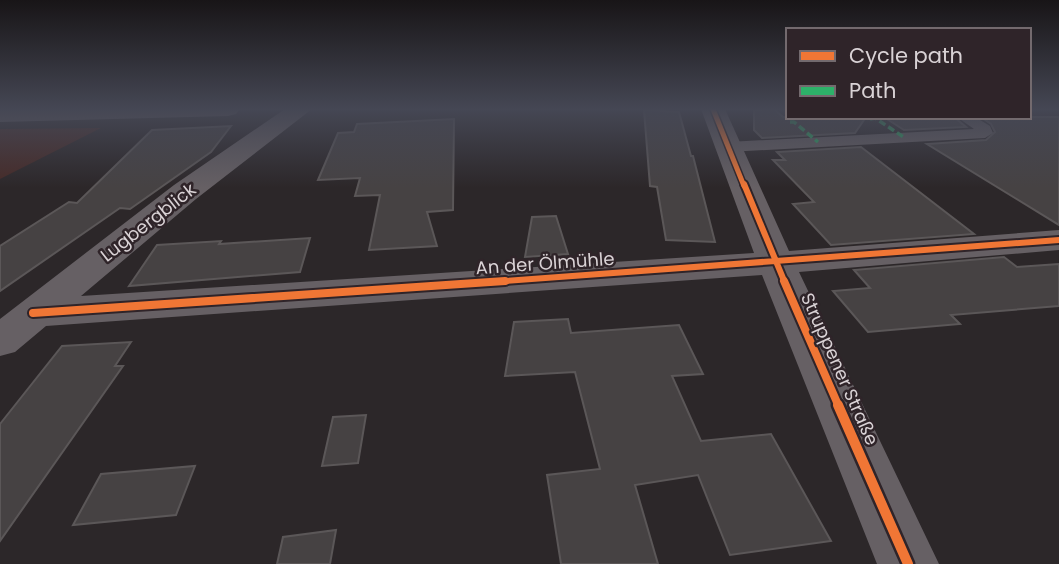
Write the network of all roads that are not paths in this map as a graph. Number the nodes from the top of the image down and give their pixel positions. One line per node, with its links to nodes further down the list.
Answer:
1 (264, 135): 7 (street, Lugbergblick)
2 (723, 135): 4 (street, Struppener Straße)
3 (942, 135): 4 (lane)
4 (728, 147): 6 (street, Struppener Straße)
5 (1059, 240): 6 (street, An der Ölmühle)
6 (776, 263): 7 (street, An der Ölmühle); 9 (street, Struppener Straße)
7 (33, 313): 8 (street, Lugbergblick)
8 (0, 341)
9 (908, 564)

